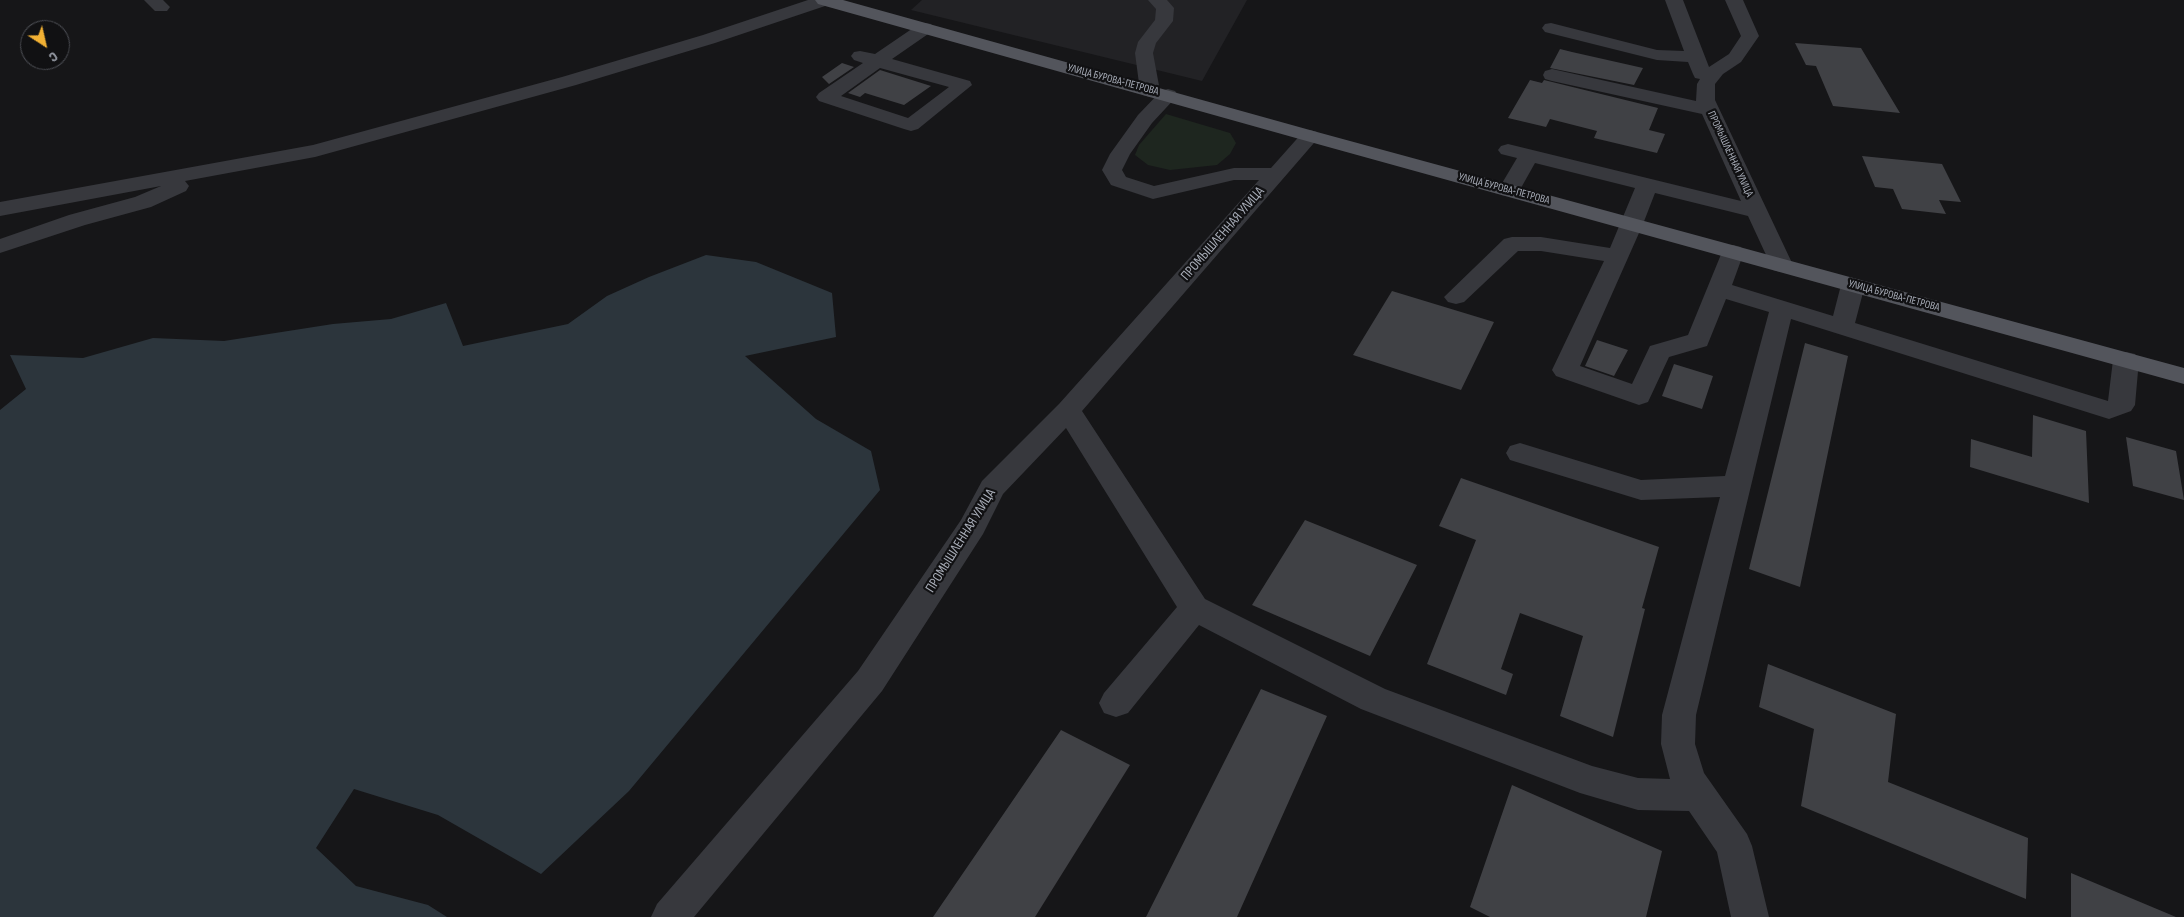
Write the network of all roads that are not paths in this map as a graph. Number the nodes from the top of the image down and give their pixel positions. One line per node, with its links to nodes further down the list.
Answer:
1 (824, 0): 5 (main road, УЛИЦА БУРОВА-ПЕТРОВА); 16 (street)
2 (1156, 0): 11 (street)
3 (1674, 0): 7 (street, ПРОМЫШЛЕННАЯ УЛИЦА)
4 (1734, 0): 10 (street)
5 (925, 28): 8 (street); 11 (main road, УЛИЦА БУРОВА-ПЕТРОВА)
6 (1551, 28): 7 (street)
7 (1696, 57): 10 (street, ПРОМЫШЛЕННАЯ УЛИЦА)
8 (869, 58): 8 (street)
9 (1552, 75): 12 (street)
10 (1706, 84): 12 (street, ПРОМЫШЛЕННАЯ УЛИЦА)
11 (1159, 93): 13 (main road, УЛИЦА БУРОВА-ПЕТРОВА); 17 (street)
12 (1709, 110): 21 (street, ПРОМЫШЛЕННАЯ УЛИЦА)
13 (1310, 136): 17 (street, ПРОМЫШЛЕННАЯ УЛИЦА); 19 (main road, УЛИЦА БУРОВА-ПЕТРОВА)
14 (1508, 150): 15 (street)
15 (1529, 155): 18 (street); 19 (street)
16 (211, 170): 20 (street); 22 (street)
17 (1275, 174): 36 (street, ПРОМЫШЛЕННАЯ УЛИЦА)
18 (1647, 185): 21 (street); 23 (street)
19 (1509, 190): 23 (main road, УЛИЦА БУРОВА-ПЕТРОВА)
20 (0, 208)
21 (1757, 212): 28 (street, ПРОМЫШЛЕННАЯ УЛИЦА)
22 (76, 220): 24 (street); 25 (street)
23 (1632, 224): 26 (main road, УЛИЦА БУРОВА-ПЕТРОВА); 27 (street)
24 (0, 230)
25 (0, 246)
26 (1733, 252): 28 (main road, УЛИЦА БУРОВА-ПЕТРОВА); 30 (street)
27 (1617, 256): 30 (street); 31 (street)
28 (1781, 265): 29 (main road, УЛИЦА БУРОВА-ПЕТРОВА)
29 (1853, 284): 33 (street); 34 (main road, УЛИЦА БУРОВА-ПЕТРОВА)
30 (1719, 289): 32 (street)
31 (1456, 297)
32 (1782, 308): 33 (street); 38 (street)
33 (1842, 326): 34 (street)
34 (2126, 360): 35 (main road, УЛИЦА БУРОВА-ПЕТРОВА)
35 (2184, 376)
36 (1068, 410): 39 (street); 42 (street, ПРОМЫШЛЕННАЯ УЛИЦА)
37 (1520, 453): 38 (street)
38 (1737, 486): 41 (street)
39 (1194, 608): 40 (street); 41 (street)
40 (1116, 703)
41 (1698, 795): 43 (street)
42 (670, 917)
43 (1750, 917)

